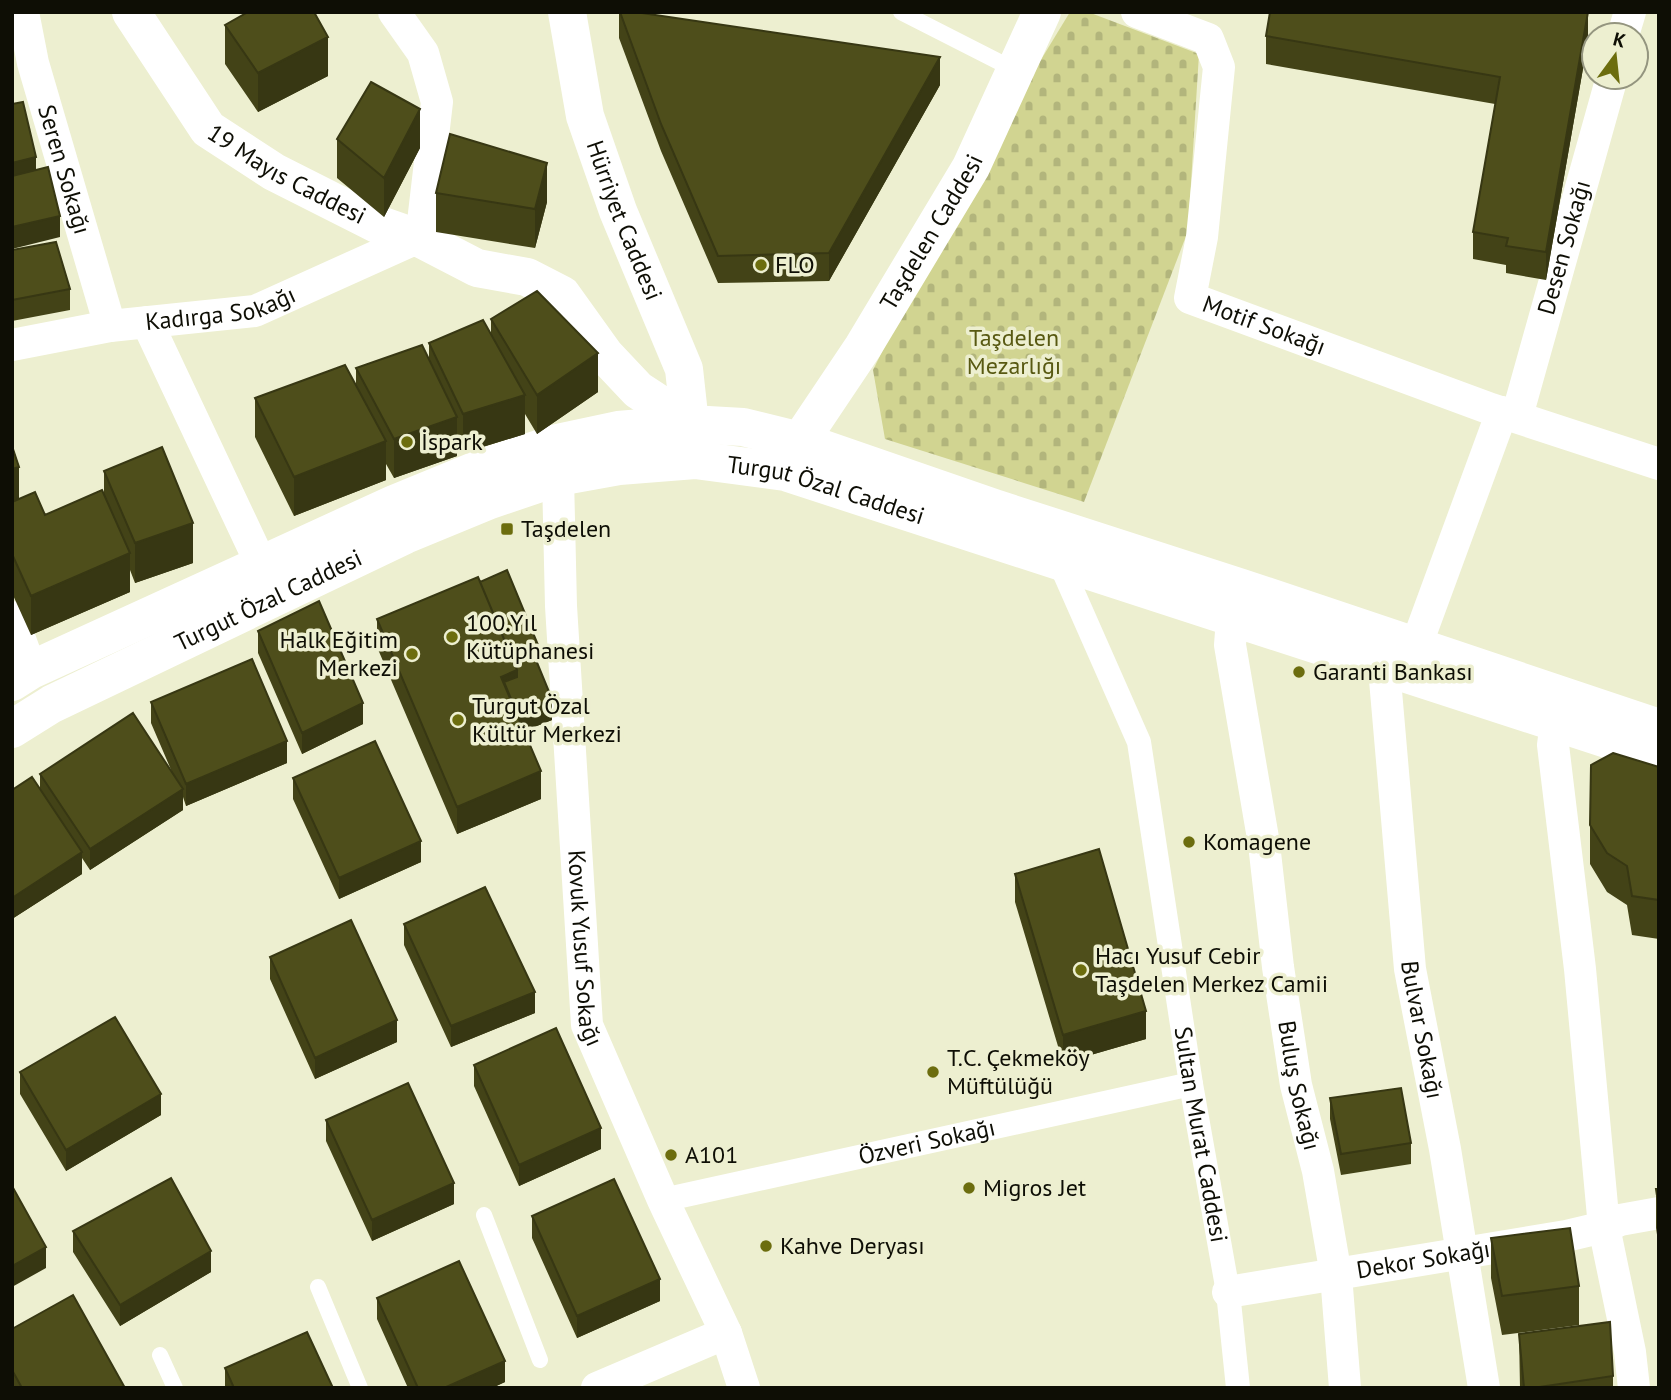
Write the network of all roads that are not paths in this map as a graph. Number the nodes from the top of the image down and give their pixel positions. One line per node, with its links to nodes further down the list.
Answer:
1 (23, 12): 12 (street, Seren Sokağı)
2 (131, 12): 10 (main road, 19 Mayıs Caddesi)
3 (394, 12): 10 (street)
4 (567, 12): 15 (main road, Hürriyet Caddesi)
5 (901, 12): 8 (lane)
6 (1042, 12): 8 (main road, Taşdelen Caddesi)
7 (1137, 12): 14 (street, Motif Sokağı)
8 (1016, 70): 16 (main road, Taşdelen Caddesi)
9 (1608, 91): 14 (street, Desen Sokağı)
10 (419, 239): 11 (street, Kadırga Sokağı); 15 (main road, 19 Mayıs Caddesi)
11 (147, 322): 12 (street, Kadırga Sokağı); 20 (street)
12 (110, 326): 13 (street, Kadırga Sokağı)
13 (12, 345)
14 (1509, 414): 17 (street, Motif Sokağı); 23 (street, Desen Sokağı)
15 (692, 442): 16 (main road, Turgut Özal Caddesi); 18 (main road, Turgut Özal Caddesi); 20 (main road, Turgut Özal Caddesi)
16 (792, 456): 19 (main road, Turgut Özal Caddesi); 23 (main road, Turgut Özal Caddesi)
17 (1659, 464)
18 (558, 477): 20 (main road, Turgut Özal Caddesi); 31 (street, Kovuk Yusuf Sokağı)
19 (1060, 563): 22 (main road, Turgut Özal Caddesi); 30 (street, Sultan Murat Caddesi)
20 (269, 580): 25 (main road, Turgut Özal Caddesi); 28 (main road, Turgut Özal Caddesi)
21 (12, 617): 25 (street)
22 (1232, 619): 24 (main road, Turgut Özal Caddesi); 36 (street, Buluş Sokağı)
23 (1416, 646): 27 (main road, Turgut Özal Caddesi)
24 (1384, 668): 26 (main road, Turgut Özal Caddesi); 35 (street, Bulvar Sokağı)
25 (21, 676)
26 (1556, 723): 29 (main road, Turgut Özal Caddesi); 34 (street)
27 (1659, 728)
28 (12, 729)
29 (1659, 756)
30 (1191, 1084): 31 (street, Özveri Sokağı); 38 (street, Sultan Murat Caddesi)
31 (663, 1200): 39 (street, Kovuk Yusuf Sokağı)
32 (1659, 1213): 34 (street, Dekor Sokağı)
33 (484, 1215): 41 (lane)
34 (1604, 1227): 35 (street, Dekor Sokağı); 49 (street)
35 (1463, 1251): 36 (street, Dekor Sokağı); 48 (street, Bulvar Sokağı)
36 (1336, 1275): 38 (street, Dekor Sokağı); 47 (street, Buluş Sokağı)
37 (318, 1287): 43 (lane)
38 (1227, 1292): 46 (street, Sultan Murat Caddesi)
39 (726, 1333): 44 (street); 45 (street, Kovuk Yusuf Sokağı)
40 (160, 1355): 42 (lane)
41 (540, 1360)
42 (175, 1388)
43 (360, 1388)
44 (597, 1388)
45 (744, 1388)
46 (1238, 1388)
47 (1345, 1388)
48 (1484, 1388)
49 (1634, 1388)

